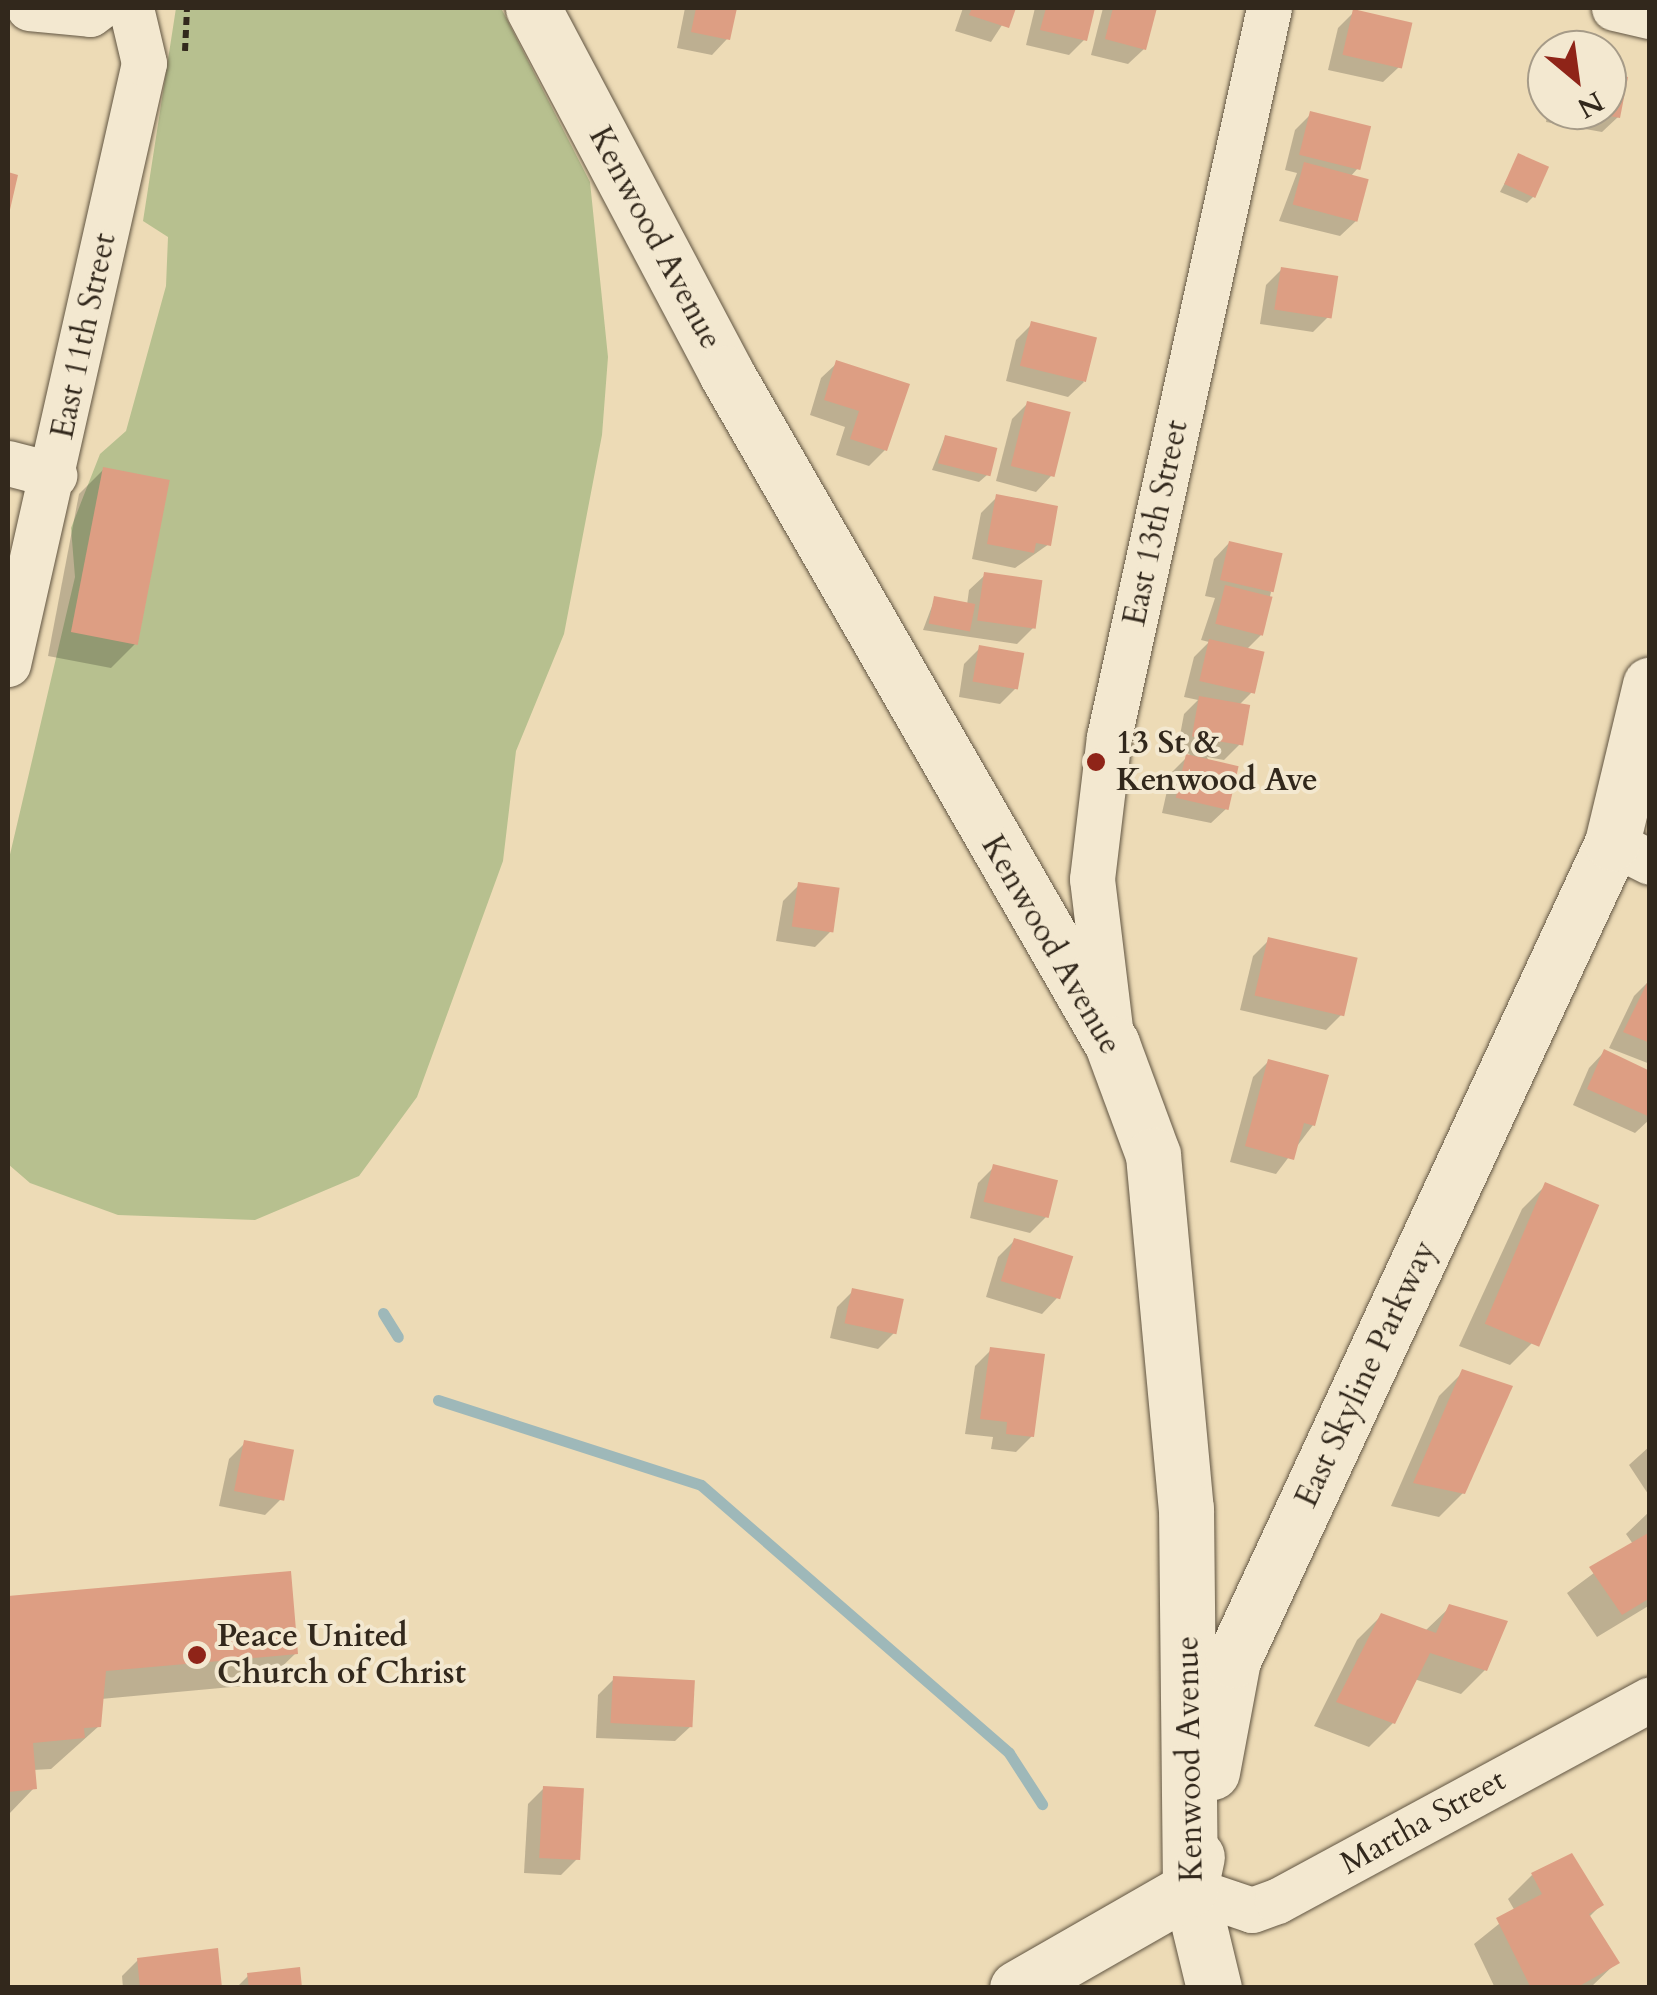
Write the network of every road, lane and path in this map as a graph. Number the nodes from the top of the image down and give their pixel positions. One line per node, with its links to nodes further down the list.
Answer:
1 (29, 8): 2 (street)
2 (98, 8)
3 (131, 8): 9 (street, East 11th Street)
4 (533, 8): 13 (street, Kenwood Avenue)
5 (1269, 8): 13 (street, East 13th Street)
6 (1614, 8): 7 (street)
7 (1650, 16)
8 (8, 464): 9 (street)
9 (54, 475): 10 (street, East 11th Street)
10 (8, 664)
11 (1650, 684): 12 (street, East Skyline Parkway)
12 (1631, 852): 15 (street, East Skyline Parkway)
13 (1112, 1044): 15 (street, Kenwood Avenue)
14 (1650, 1699): 15 (street, Martha Street)
15 (1190, 1889): 16 (street); 17 (street, Kenwood Avenue)
16 (1017, 1988)
17 (1214, 1988)

